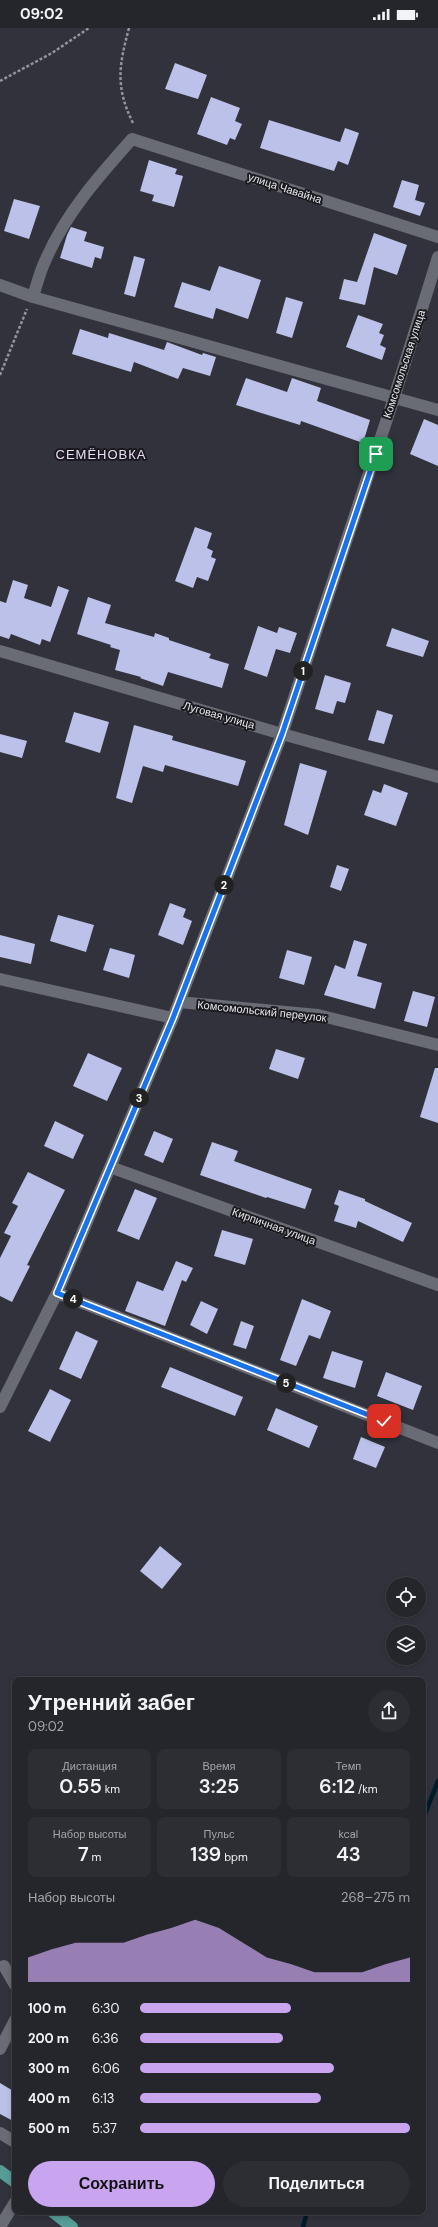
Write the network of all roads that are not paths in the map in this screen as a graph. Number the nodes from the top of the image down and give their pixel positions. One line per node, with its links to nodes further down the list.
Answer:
1 (438, 238): 4 (street, улица Чавайна)
2 (438, 258): 5 (street, Комсомольская улица)
3 (0, 285): 4 (street)
4 (32, 296): 5 (street)
5 (394, 398): 6 (street); 8 (street, Комсомольская улица)
6 (438, 410)
7 (0, 651): 8 (street, Луговая улица)
8 (282, 734): 9 (street, Луговая улица); 11 (street, Комсомольская улица)
9 (438, 777)
10 (0, 979): 12 (street)
11 (179, 1002): 12 (street, Комсомольская улица); 13 (street, Комсомольский переулок)
12 (173, 1018): 14 (street, Комсомольская улица)
13 (438, 1044)
14 (110, 1167): 15 (street, Кирпичная улица); 16 (street, Комсомольская улица)
15 (438, 1285)
16 (57, 1293): 17 (street, Комсомольская улица); 18 (street)
17 (0, 1405)
18 (438, 1443)
19 (4, 1966): 20 (street)
20 (12, 1980)
21 (12, 2026): 22 (street)
22 (0, 2049)
23 (0, 2133): 24 (street)
24 (12, 2140)
25 (0, 2170): 26 (main road)
26 (12, 2180)
27 (12, 2207): 29 (street)
28 (57, 2215): 30 (main road)
29 (0, 2227)
30 (72, 2227)

